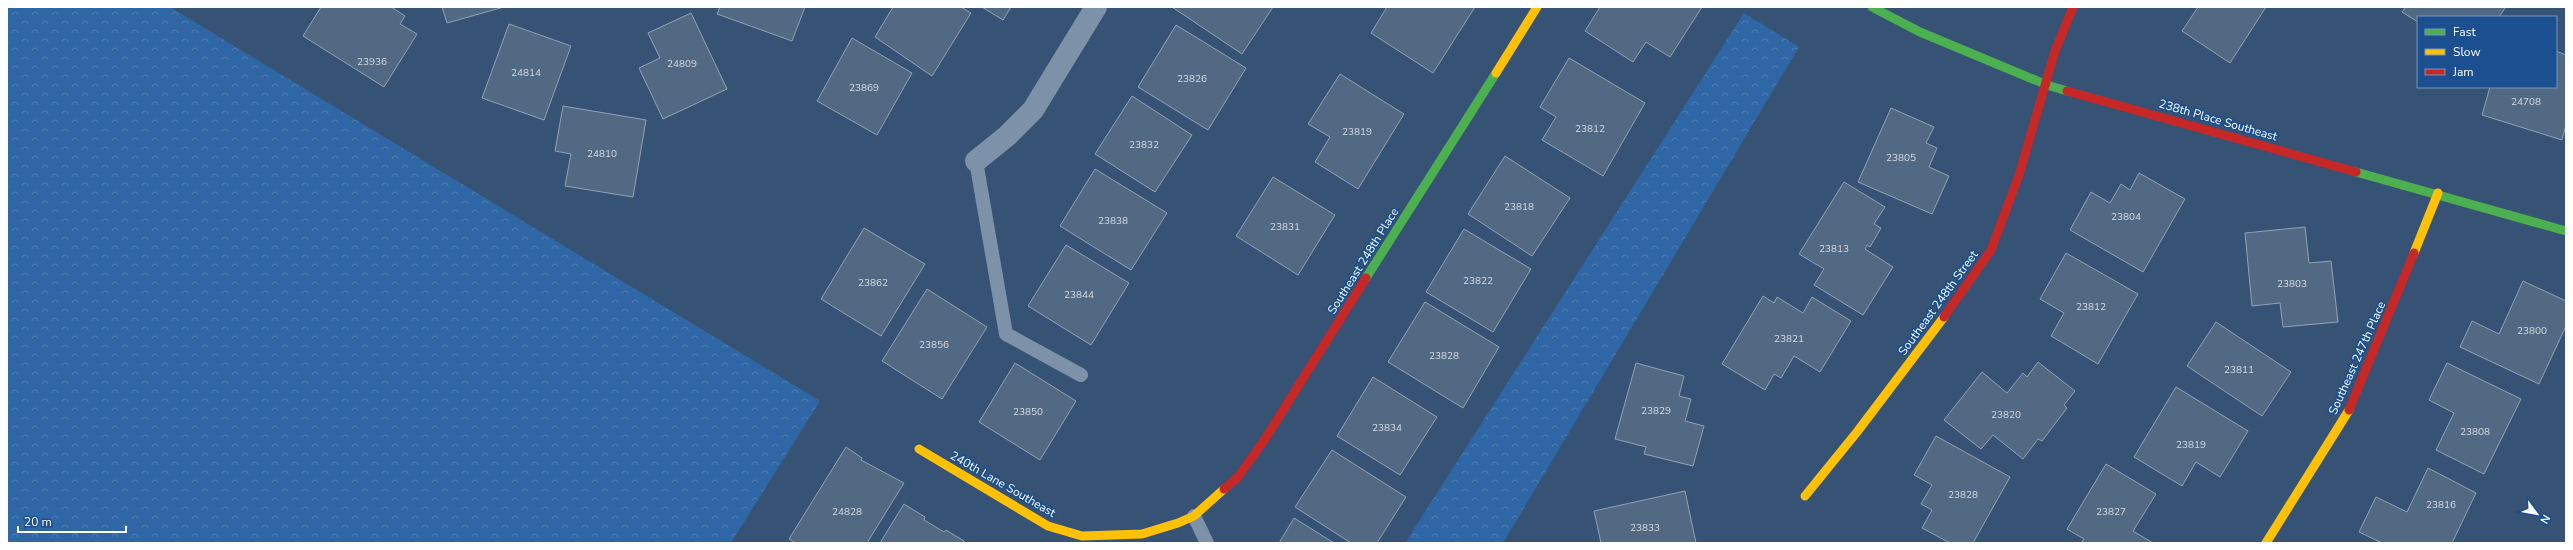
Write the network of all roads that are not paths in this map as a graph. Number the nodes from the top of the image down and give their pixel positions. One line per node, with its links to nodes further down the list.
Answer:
1 (1096, 7): 6 (street)
2 (1537, 7): 12 (street, Southeast 248th Place)
3 (1872, 7): 5 (street, 238th Place Southeast)
4 (2073, 7): 5 (street, Southeast 248th Street)
5 (2047, 85): 7 (street, 238th Place Southeast); 11 (street, Southeast 248th Street)
6 (976, 161): 9 (lane)
7 (2438, 193): 8 (street, 238th Place Southeast); 14 (street, Southeast 247th Place)
8 (2566, 231)
9 (1081, 375)
10 (919, 449): 12 (street, 240th Lane Southeast)
11 (1805, 496)
12 (1194, 516): 13 (lane)
13 (1207, 543)
14 (2266, 543)

